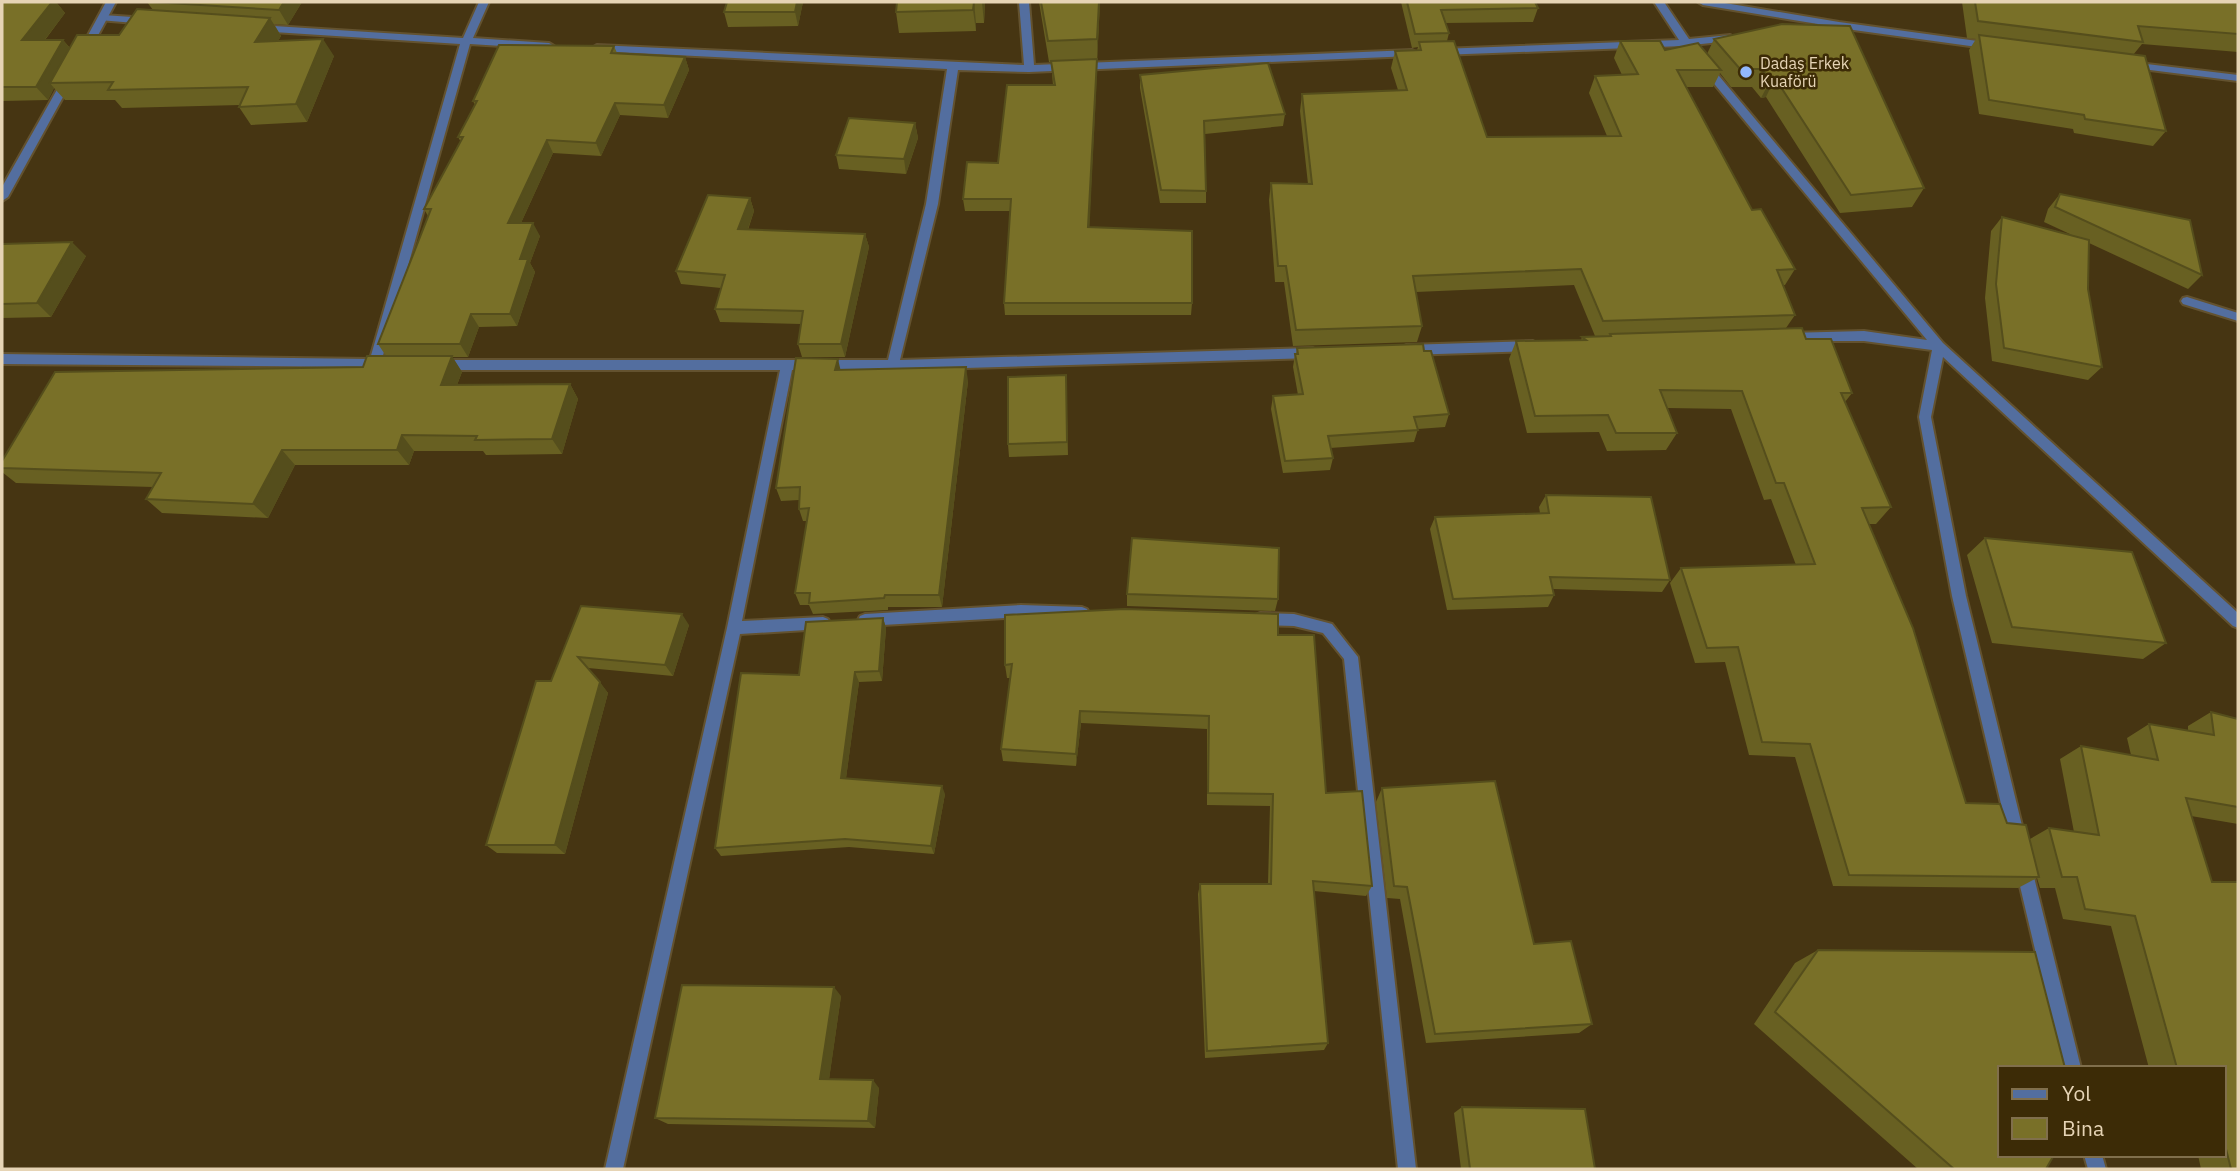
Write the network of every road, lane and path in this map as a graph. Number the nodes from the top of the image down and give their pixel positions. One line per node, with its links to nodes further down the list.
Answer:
1 (111, 2): 6 (street)
2 (484, 2): 12 (street)
3 (1024, 2): 19 (street)
4 (1659, 2): 13 (street)
5 (1703, 2): 8 (street)
6 (103, 18): 7 (street); 21 (street)
7 (157, 21)
8 (1839, 25): 10 (street); 16 (street)
9 (251, 28): 12 (street)
10 (1800, 29)
11 (1736, 37): 13 (street)
12 (466, 42): 14 (street); 30 (street)
13 (1685, 43): 19 (street); 26 (street)
14 (564, 47)
15 (592, 48): 18 (street)
16 (2004, 48)
17 (2114, 63): 20 (street)
18 (953, 66): 19 (street); 33 (street)
19 (1029, 69)
20 (2238, 78)
21 (2, 197)
22 (2187, 301): 23 (street)
23 (2238, 317)
24 (1780, 339): 26 (street)
25 (1545, 346): 27 (street)
26 (1939, 346): 37 (street); 39 (street)
27 (1392, 350)
28 (1323, 352): 33 (street)
29 (2, 359): 30 (street)
30 (375, 364): 31 (street)
31 (402, 365)
32 (430, 365): 34 (street)
33 (893, 365): 34 (street)
34 (787, 366): 38 (street)
35 (1103, 614): 38 (street)
36 (1240, 618): 41 (street)
37 (2238, 622)
38 (734, 628): 40 (street)
39 (2072, 1066)
40 (614, 1169)
41 (1407, 1169)

